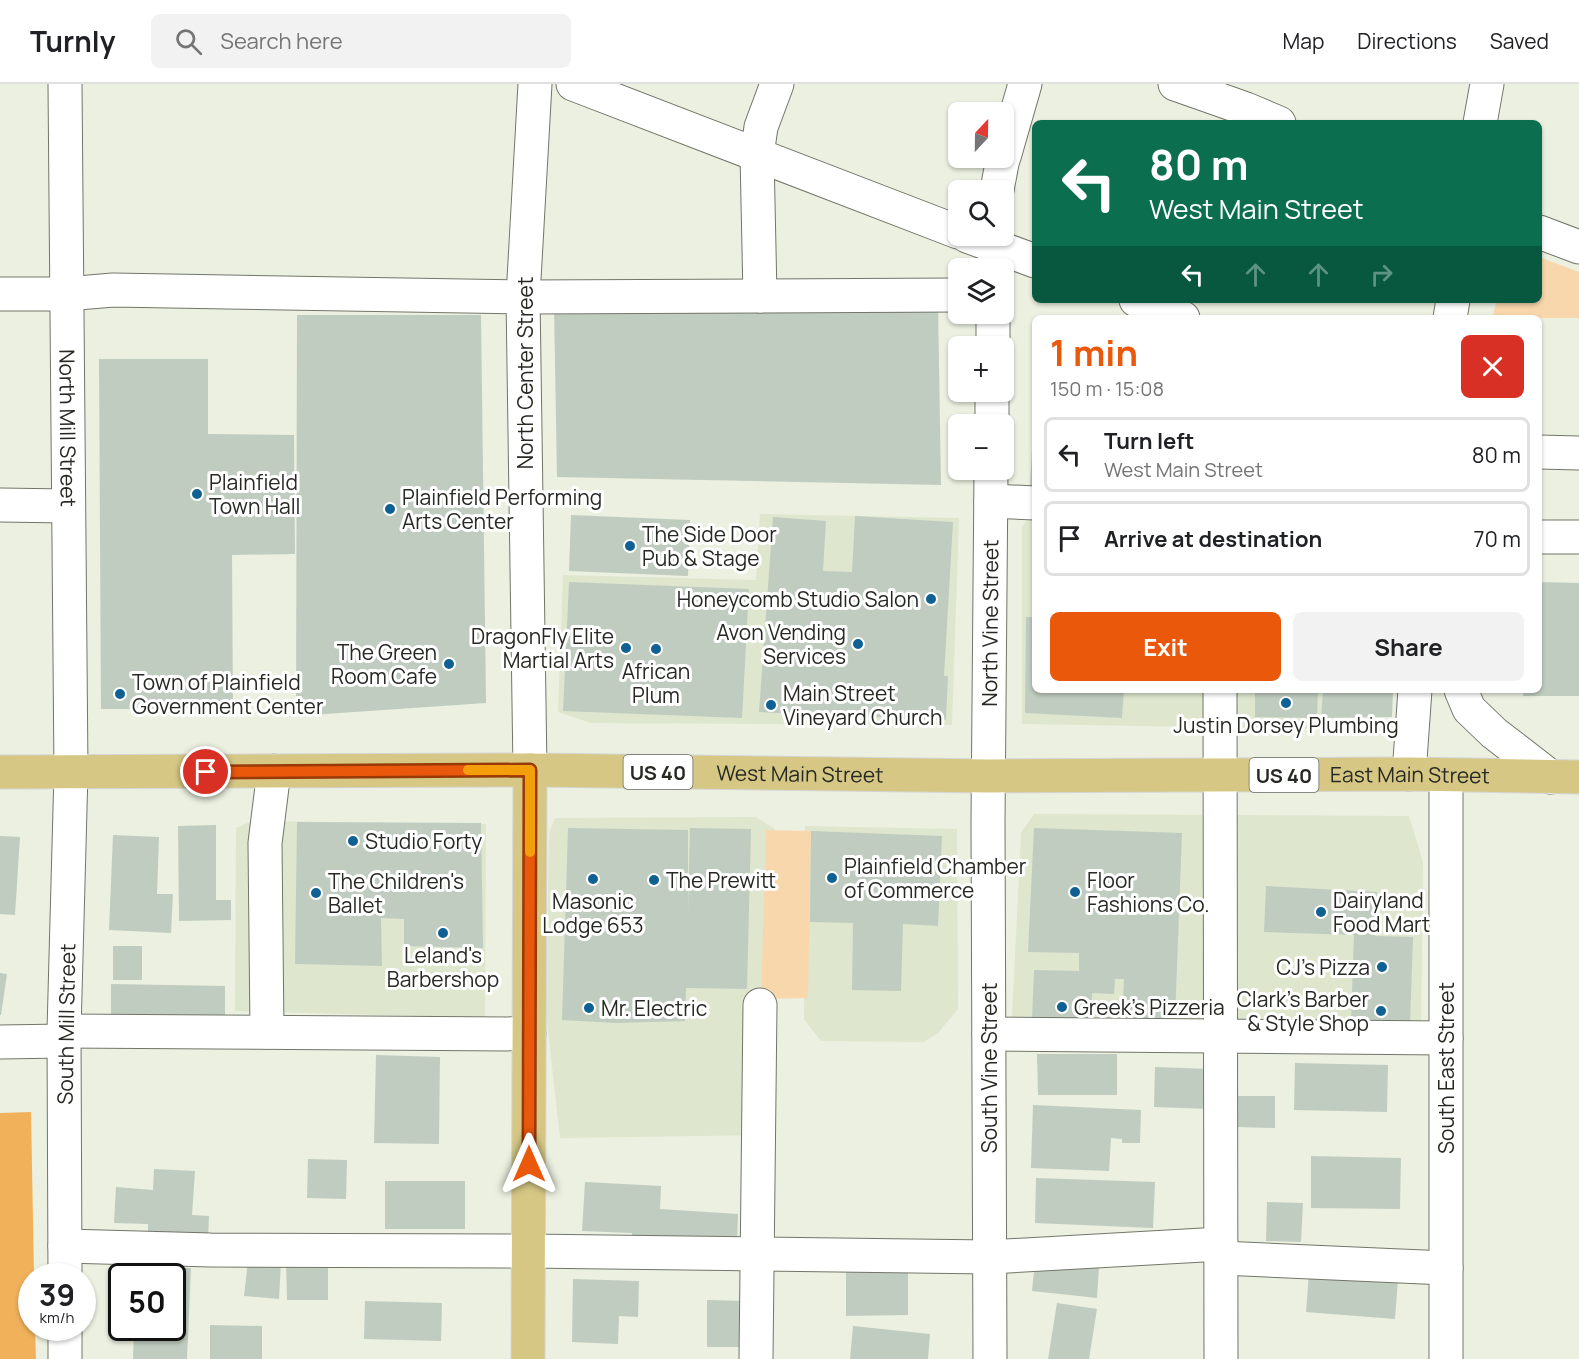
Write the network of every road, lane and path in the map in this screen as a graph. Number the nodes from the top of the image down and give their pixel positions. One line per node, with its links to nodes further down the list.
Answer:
1 (64, 84): 19 (street, North Mill Street)
2 (536, 84): 22 (street, North Center Street)
3 (573, 84): 12 (street)
4 (777, 84): 12 (street)
5 (1025, 84): 9 (street)
6 (1175, 84): 8 (street)
7 (1487, 84): 11 (street)
8 (1250, 96): 10 (street)
9 (1014, 120)
10 (1276, 120)
11 (1481, 120)
12 (757, 155): 13 (street); 21 (street)
13 (948, 228)
14 (1542, 233): 16 (street)
15 (987, 246): 17 (street)
16 (1579, 247)
17 (1032, 260)
18 (0, 294): 19 (street)
19 (66, 294): 22 (street); 30 (street, North Mill Street)
20 (948, 295): 21 (street)
21 (760, 296): 22 (street)
22 (523, 297): 36 (street, North Center Street)
23 (1144, 303): 24 (street)
24 (1175, 315)
25 (1542, 453): 26 (street)
26 (1579, 453)
27 (991, 485): 28 (street); 42 (street, North Vine Street)
28 (1032, 502)
29 (0, 505): 30 (street)
30 (67, 506): 39 (street, North Mill Street)
31 (1542, 537): 32 (street)
32 (1579, 537)
33 (1220, 693): 41 (street)
34 (1415, 693): 40 (street)
35 (1462, 693): 44 (street)
36 (530, 770): 37 (main road, West Main Street / US 40); 42 (main road, West Main Street / US 40); 47 (main road)
37 (274, 771): 39 (main road, West Main Street / US 40); 46 (street)
38 (0, 772): 39 (main road, West Main Street / US 40)
39 (70, 772): 49 (street, South Mill Street)
40 (1409, 774): 41 (main road, East Main Street / US 40); 43 (main road, East Main Street / US 40)
41 (1220, 775): 42 (main road, East Main Street / US 40); 50 (street)
42 (988, 776): 48 (street, South Vine Street)
43 (1446, 776): 44 (main road, East Main Street / US 40); 51 (street, South East Street)
44 (1565, 777)
45 (760, 1005): 55 (street)
46 (267, 1032): 47 (street); 49 (street)
47 (529, 1034): 53 (main road)
48 (989, 1034): 50 (street); 56 (street, South Vine Street)
49 (64, 1036): 52 (street); 57 (street, South Mill Street)
50 (1220, 1036): 51 (street); 54 (street)
51 (1446, 1038): 58 (street, South East Street)
52 (0, 1042)
53 (528, 1251): 55 (street); 57 (street); 61 (main road)
54 (1221, 1251): 56 (street); 58 (street); 64 (street)
55 (757, 1254): 56 (street); 62 (street)
56 (989, 1257): 63 (street, South Vine Street)
57 (65, 1261)
58 (1446, 1268): 65 (street, South East Street)
59 (65, 1341): 60 (street)
60 (65, 1359)
61 (528, 1359)
62 (756, 1359)
63 (990, 1359)
64 (1221, 1359)
65 (1446, 1359)

